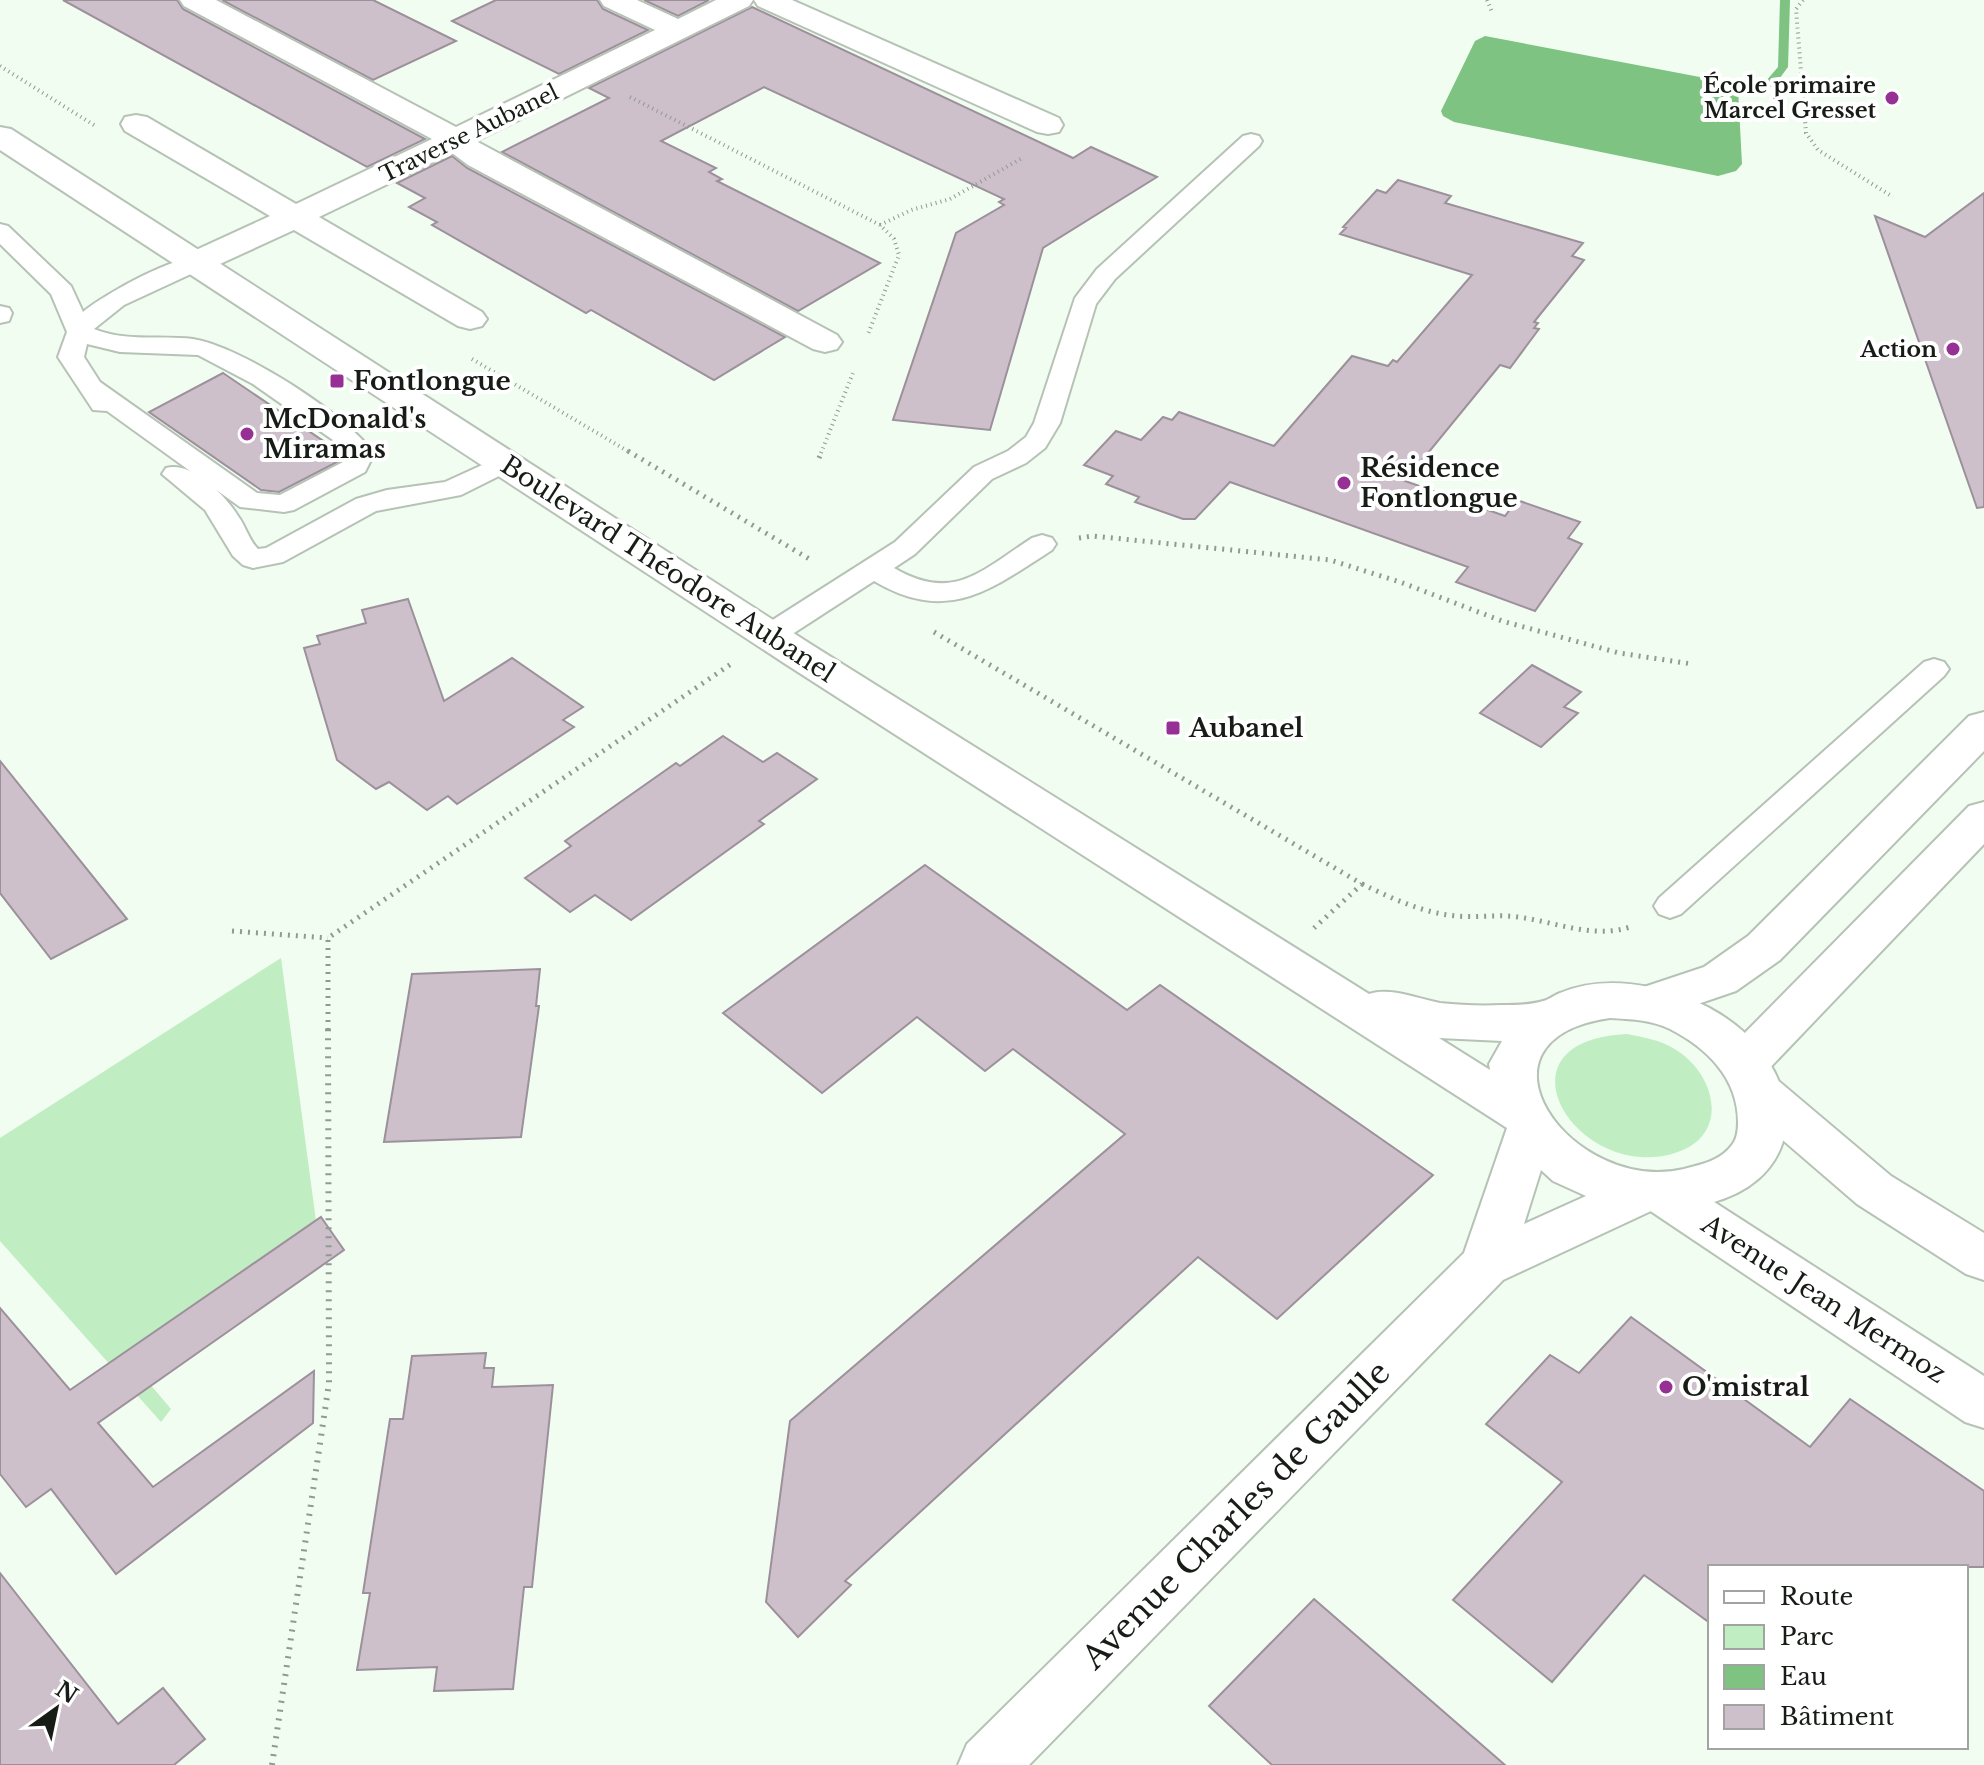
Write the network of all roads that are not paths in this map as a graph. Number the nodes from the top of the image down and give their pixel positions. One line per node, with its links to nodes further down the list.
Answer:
1 (194, 0): 9 (main road)
2 (614, 0): 5 (main road)
3 (739, 0): 5 (main road, Traverse Aubanel)
4 (768, 0): 7 (main road)
5 (678, 30): 9 (main road, Traverse Aubanel)
6 (136, 124): 11 (main road)
7 (1048, 125)
8 (0, 136): 13 (main road, Boulevard Théodore Aubanel)
9 (453, 140): 11 (main road, Traverse Aubanel); 16 (main road)
10 (1251, 141): 20 (lane)
11 (295, 216): 13 (main road, Traverse Aubanel); 14 (main road)
12 (0, 231): 15 (lane)
13 (197, 262): 15 (lane); 18 (main road, Boulevard Théodore Aubanel)
14 (470, 319)
15 (79, 332): 17 (lane); 17 (lane)
16 (825, 342)
17 (91, 387): 18 (lane)
18 (504, 463): 21 (main road, Boulevard Théodore Aubanel)
19 (1042, 544): 20 (lane)
20 (873, 568): 21 (lane)
21 (770, 635): 26 (main road, Boulevard Théodore Aubanel)
22 (1934, 669): 25 (lane)
23 (1984, 726): 27 (main road)
24 (1984, 817): 29 (main road)
25 (1670, 906)
26 (1340, 997): 28 (main road, Boulevard Théodore Aubanel); 30 (main road, Boulevard Théodore Aubanel)
27 (1648, 1003): 28 (main road); 29 (main road)
28 (1546, 1019): 30 (main road)
29 (1751, 1077): 31 (main road); 32 (main road)
30 (1525, 1122): 31 (main road); 33 (main road, Avenue Charles de Gaulle)
31 (1652, 1194): 33 (main road, Avenue Charles de Gaulle); 34 (main road, Avenue Jean Mermoz)
32 (1984, 1259)
33 (1485, 1265): 35 (main road, Avenue Charles de Gaulle)
34 (1984, 1405)
35 (988, 1765)

